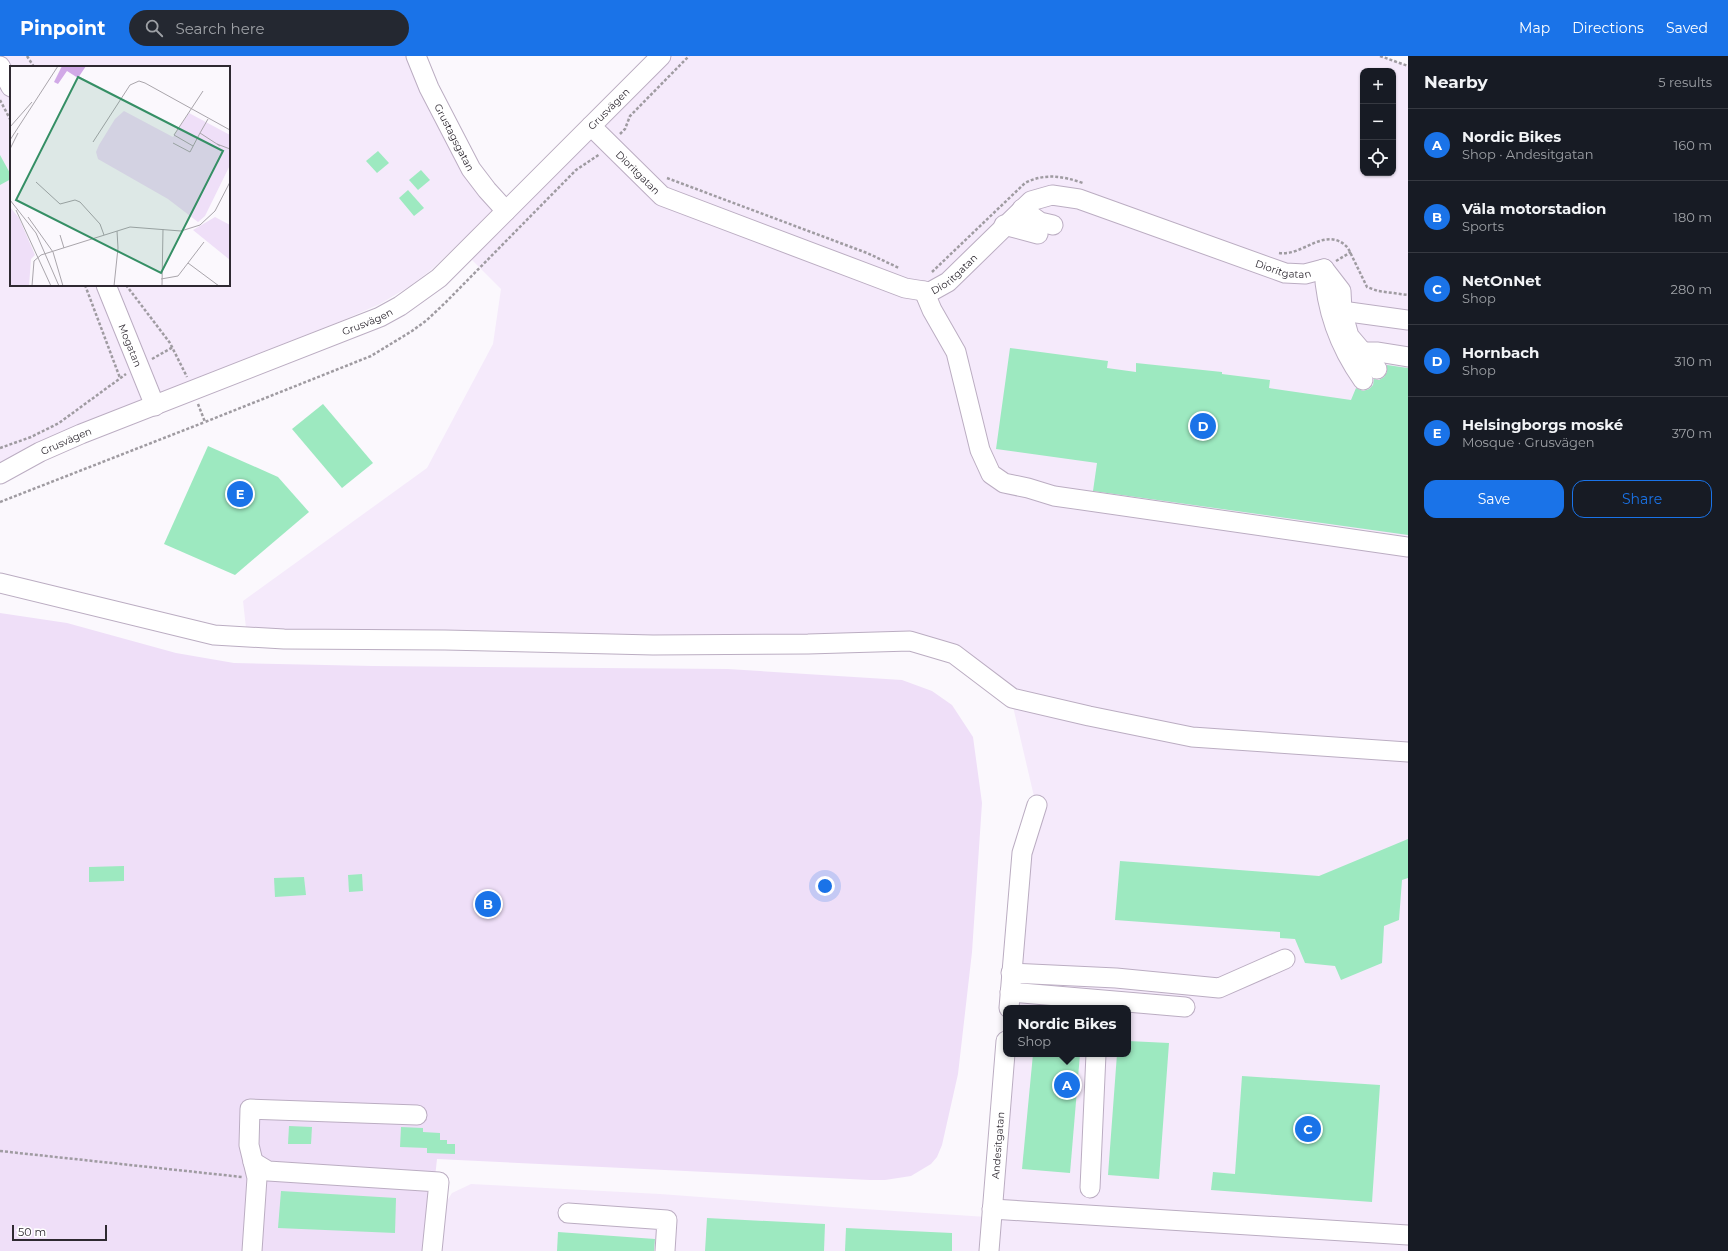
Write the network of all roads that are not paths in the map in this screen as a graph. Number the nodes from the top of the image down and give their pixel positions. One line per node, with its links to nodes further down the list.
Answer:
1 (416, 56): 7 (street, Grustagsgatan)
2 (661, 56): 5 (street, Grusvägen)
3 (0, 66): 4 (street)
4 (10, 85)
5 (591, 126): 7 (street, Grusvägen); 11 (street, Dioritgatan)
6 (1022, 209): 8 (street, Dioritgatan); 8 (street); 9 (street, Dioritgatan)
7 (506, 211): 16 (street, Grusvägen)
8 (1004, 225): 11 (street, Dioritgatan)
9 (1324, 269): 12 (street); 14 (street)
10 (106, 286): 16 (street, Mogatan)
11 (924, 291): 18 (street)
12 (1342, 311): 13 (street); 14 (street)
13 (1408, 320)
14 (1362, 352): 15 (street)
15 (1408, 357)
16 (155, 406): 17 (street, Grusvägen)
17 (0, 474)
18 (1408, 547)
19 (0, 583): 20 (street)
20 (1408, 752)
21 (1036, 805): 23 (street)
22 (1285, 959): 23 (street)
23 (1011, 973): 24 (street)
24 (1009, 1000): 25 (street)
25 (1099, 1004): 26 (street)
26 (1128, 1005)
27 (1131, 1005): 28 (street)
28 (1185, 1007)
29 (1005, 1057): 34 (street, Andesitgatan)
30 (1096, 1057): 33 (street)
31 (417, 1115): 32 (street)
32 (255, 1170): 37 (street); 38 (street)
33 (1090, 1188)
34 (992, 1209): 36 (street); 40 (street, Andesitgatan)
35 (568, 1213): 39 (street)
36 (1408, 1235)
37 (252, 1251)
38 (432, 1251)
39 (665, 1251)
40 (989, 1251)

